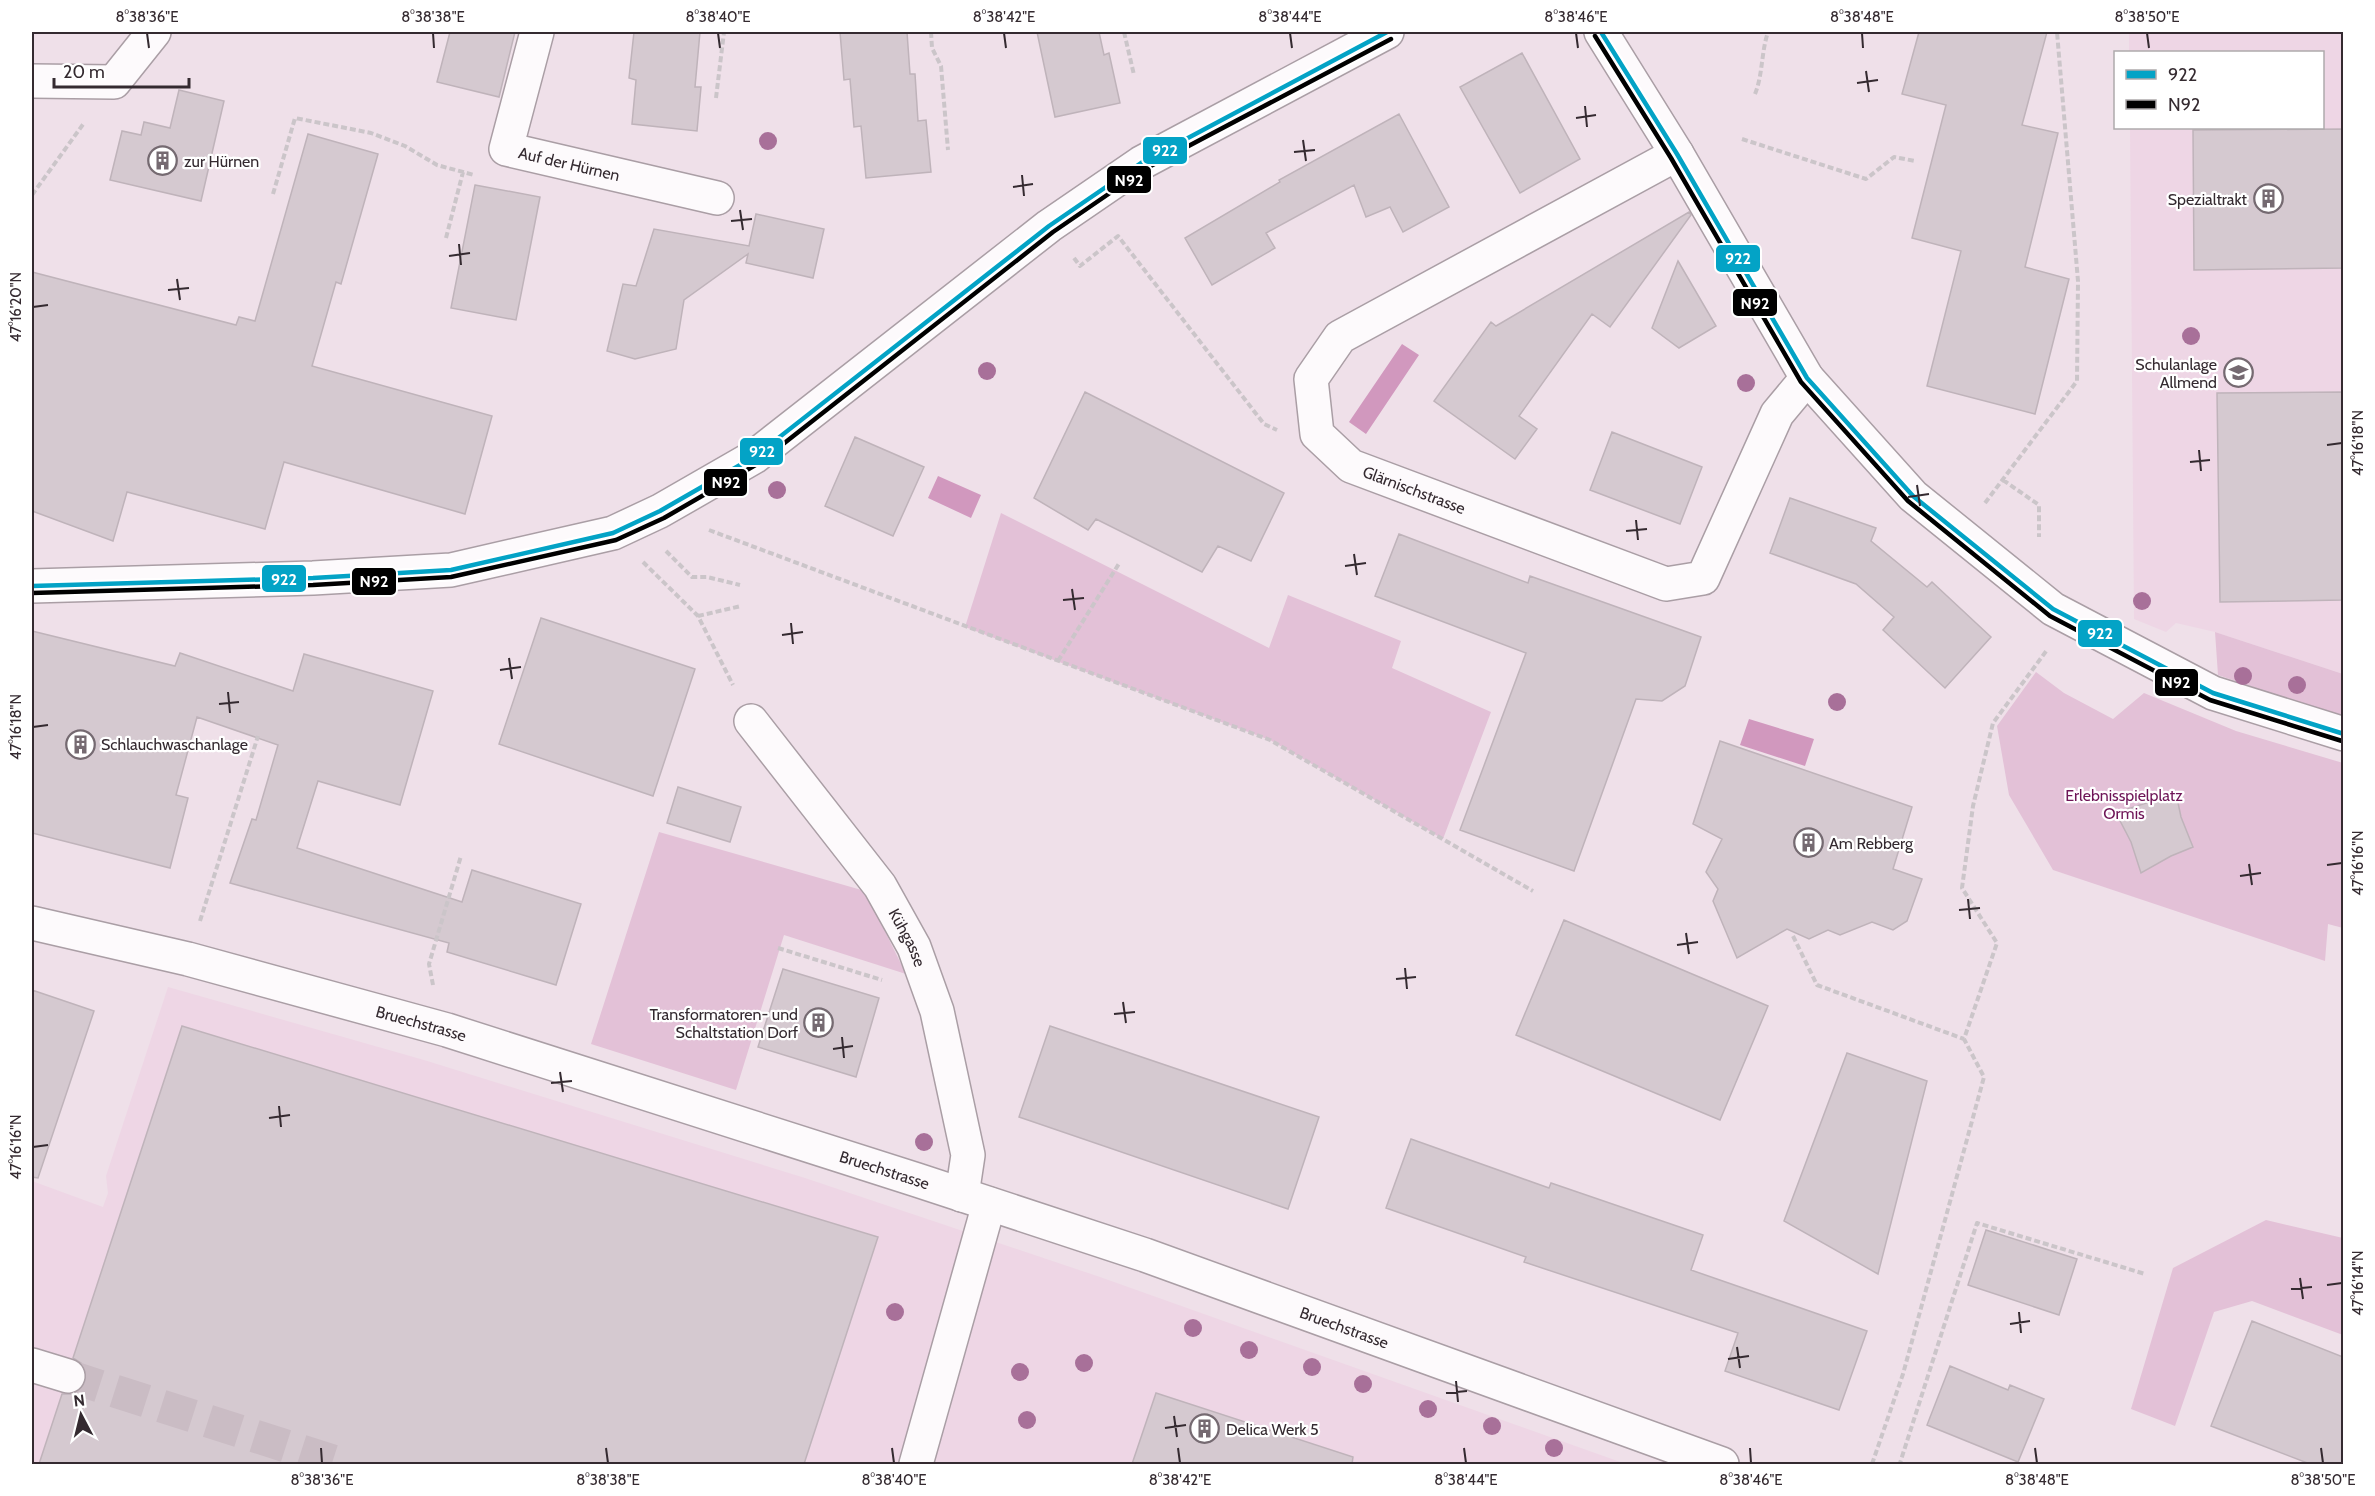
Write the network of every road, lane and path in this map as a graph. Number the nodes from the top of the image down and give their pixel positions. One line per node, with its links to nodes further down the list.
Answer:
1 (154, 32): 12 (street)
2 (537, 32): 16 (street, Auf der Hürnen)
3 (724, 32): 14 (path)
4 (931, 32): 17 (path)
5 (1124, 32): 10 (path)
6 (1387, 32): 29 (street)
7 (1601, 32): 18 (street)
8 (1768, 32): 13 (path)
9 (2057, 32): 28 (path)
10 (1134, 75)
11 (32, 81): 12 (street)
12 (114, 82): 22 (path)
13 (1755, 94)
14 (716, 98)
15 (1742, 139): 19 (path)
16 (506, 149): 20 (path); 23 (street, Auf der Hürnen)
17 (948, 150)
18 (1677, 154): 26 (street); 27 (street)
19 (1915, 161)
20 (463, 172): 21 (path); 24 (path)
21 (273, 194)
22 (32, 195)
23 (717, 198)
24 (446, 238)
25 (1080, 266): 27 (path)
26 (1807, 378): 27 (street, Glärnischstrasse); 39 (street)
27 (1317, 434)
28 (2002, 480): 30 (path); 31 (path)
29 (660, 511): 36 (street); 40 (path)
30 (1978, 512)
31 (2039, 537)
32 (642, 561): 38 (path)
33 (1120, 562): 40 (path)
34 (678, 565): 35 (path)
35 (740, 585)
36 (32, 586)
37 (741, 606): 38 (path)
38 (698, 616): 41 (path)
39 (2071, 618): 42 (street); 52 (path)
40 (1058, 661): 45 (path)
41 (751, 721): 51 (street, Kühgasse)
42 (2343, 734)
43 (258, 736): 46 (path)
44 (461, 856): 50 (path)
45 (1533, 891)
46 (199, 922)
47 (32, 923): 53 (street, Bruechstrasse)
48 (1793, 936): 52 (path)
49 (778, 948): 51 (path)
50 (435, 992)
51 (932, 996): 53 (street, Kühgasse)
52 (1964, 1039): 59 (path)
53 (975, 1200): 57 (street, Kühgasse); 58 (street, Bruechstrasse)
54 (2145, 1275): 60 (path)
55 (32, 1365): 56 (street)
56 (68, 1376)
57 (916, 1464)
58 (1722, 1464)
59 (1872, 1464)
60 (1904, 1464)

